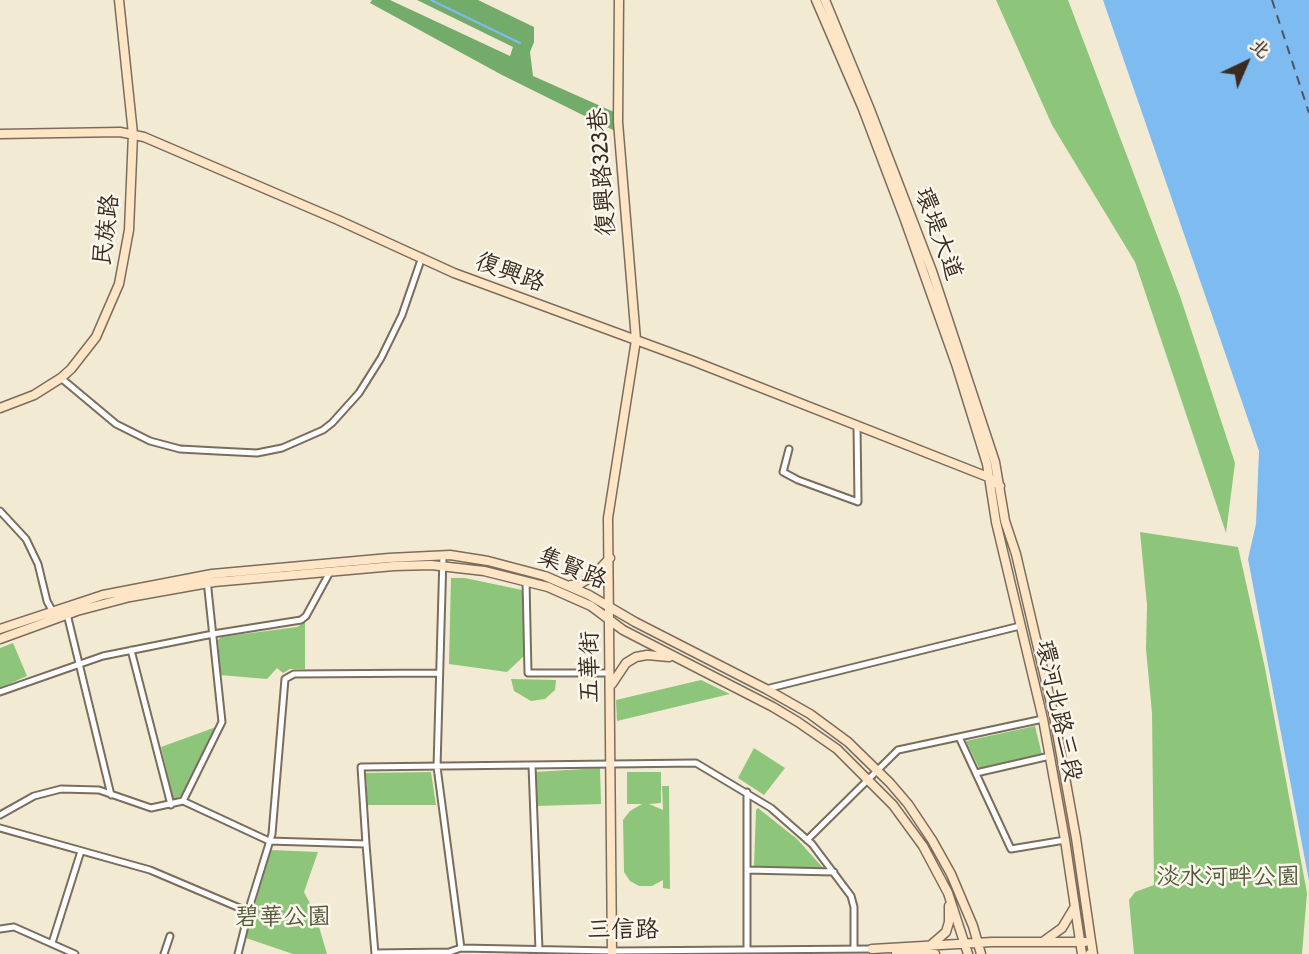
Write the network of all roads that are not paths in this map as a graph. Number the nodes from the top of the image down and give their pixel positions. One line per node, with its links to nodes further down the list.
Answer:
1 (119, 0): 7 (street, 民族路)
2 (619, 0): 10 (street, 復興路323巷)
3 (816, 0): 5 (street, 環堤大道)
4 (825, 0): 5 (street, 環堤大道)
5 (866, 108): 8 (street, 環堤大道)
6 (0, 134): 7 (street, 復興路)
7 (132, 134): 9 (street, 復興路); 11 (street, 民族路)
8 (893, 176): 15 (street, 環堤大道); 16 (street, 環堤大道)
9 (422, 257): 10 (street, 復興路); 11 (street)
10 (636, 340): 13 (street, 復興路); 19 (street, 五華街)
11 (61, 378): 12 (street, 民族路)
12 (0, 408)
13 (857, 426): 14 (street); 15 (street, 復興路)
14 (789, 449)
15 (988, 477): 16 (street, 復興路); 26 (street, 環河北路三段)
16 (1000, 486): 25 (street, 環河北路三段)
17 (0, 511): 29 (street)
18 (443, 556): 20 (street); 22 (street, 集賢路); 24 (street, 集賢路)
19 (610, 558): 24 (street); 27 (street, 五華街)
20 (442, 566): 21 (street, 集賢路); 23 (street, 集賢路); 39 (street)
21 (330, 572): 22 (street, 集賢路); 33 (street)
22 (207, 579): 28 (street, 集賢路); 33 (street)
23 (526, 581): 30 (street, 集賢路); 38 (street)
24 (565, 584): 27 (street, 集賢路)
25 (1024, 589): 26 (street); 70 (street, 環河北路三段)
26 (1012, 592): 31 (street, 環河北路三段)
27 (609, 606): 30 (street, 五華街); 41 (street, 集賢路)
28 (66, 611): 29 (street, 集賢路); 37 (street)
29 (54, 615): 32 (street, 集賢路); 34 (street, 集賢路)
30 (610, 622): 36 (street, 集賢路); 38 (street, 五華街)
31 (1020, 626): 41 (street); 43 (street, 環河北路三段)
32 (0, 629)
33 (213, 634): 35 (street); 54 (street)
34 (0, 639)
35 (131, 650): 37 (street); 55 (street)
36 (678, 659): 40 (street); 51 (street, 集賢路)
37 (78, 664): 42 (street); 53 (street)
38 (610, 673): 40 (street, 五華街)
39 (438, 674): 48 (street); 60 (street)
40 (611, 687): 47 (street, 五華街)
41 (766, 689): 49 (street, 集賢路)
42 (0, 692)
43 (1043, 719): 44 (street); 45 (street, 環河北路三段)
44 (959, 737): 49 (street); 50 (street)
45 (1049, 756): 50 (street); 59 (street, 環河北路三段)
46 (532, 765): 47 (street); 48 (street); 80 (street)
47 (611, 765): 52 (street); 82 (street, 五華街)
48 (436, 767): 61 (street); 77 (street)
49 (878, 770): 51 (street); 73 (street, 集賢路)
50 (976, 774): 59 (street)
51 (869, 779): 58 (street); 65 (street, 集賢路)
52 (747, 792): 58 (street); 63 (street)
53 (111, 795): 55 (street); 56 (street)
54 (183, 801): 55 (street); 60 (street)
55 (171, 805)
56 (0, 815)
57 (0, 828): 62 (street)
58 (807, 840): 64 (street)
59 (1065, 840): 66 (street, 環河北路三段)
60 (269, 841): 61 (street); 67 (street)
61 (366, 844): 83 (street)
62 (81, 851): 67 (street); 72 (street)
63 (747, 870): 64 (street); 81 (street)
64 (834, 872): 78 (street)
65 (948, 893): 75 (street, 集賢路); 76 (street)
66 (1074, 908): 71 (street, 環河北路三段); 74 (street)
67 (249, 912): 87 (street)
68 (0, 929): 72 (street)
69 (170, 936): 86 (street)
70 (1091, 941): 71 (street); 92 (street, 環河北路三段)
71 (1080, 942): 74 (street); 91 (street, 環河北路三段)
72 (52, 943): 85 (street)
73 (978, 943): 74 (street); 75 (street, 三信路); 90 (street, 集賢路)
74 (1040, 943)
75 (965, 944): 76 (street, 三信路); 89 (street, 集賢路)
76 (930, 946): 79 (street, 三信路)
77 (461, 948): 80 (street, 三信路); 83 (street, 三信路)
78 (854, 949): 79 (street, 三信路); 81 (street, 三信路)
79 (872, 949): 84 (street, 三信路)
80 (539, 950): 82 (street, 三信路)
81 (747, 950): 82 (street, 三信路)
82 (612, 952)
83 (375, 953)
84 (896, 953): 88 (street, 三信路)
85 (75, 954)
86 (164, 954)
87 (238, 954)
88 (935, 954)
89 (968, 954)
90 (981, 954)
91 (1082, 954)
92 (1091, 954)

